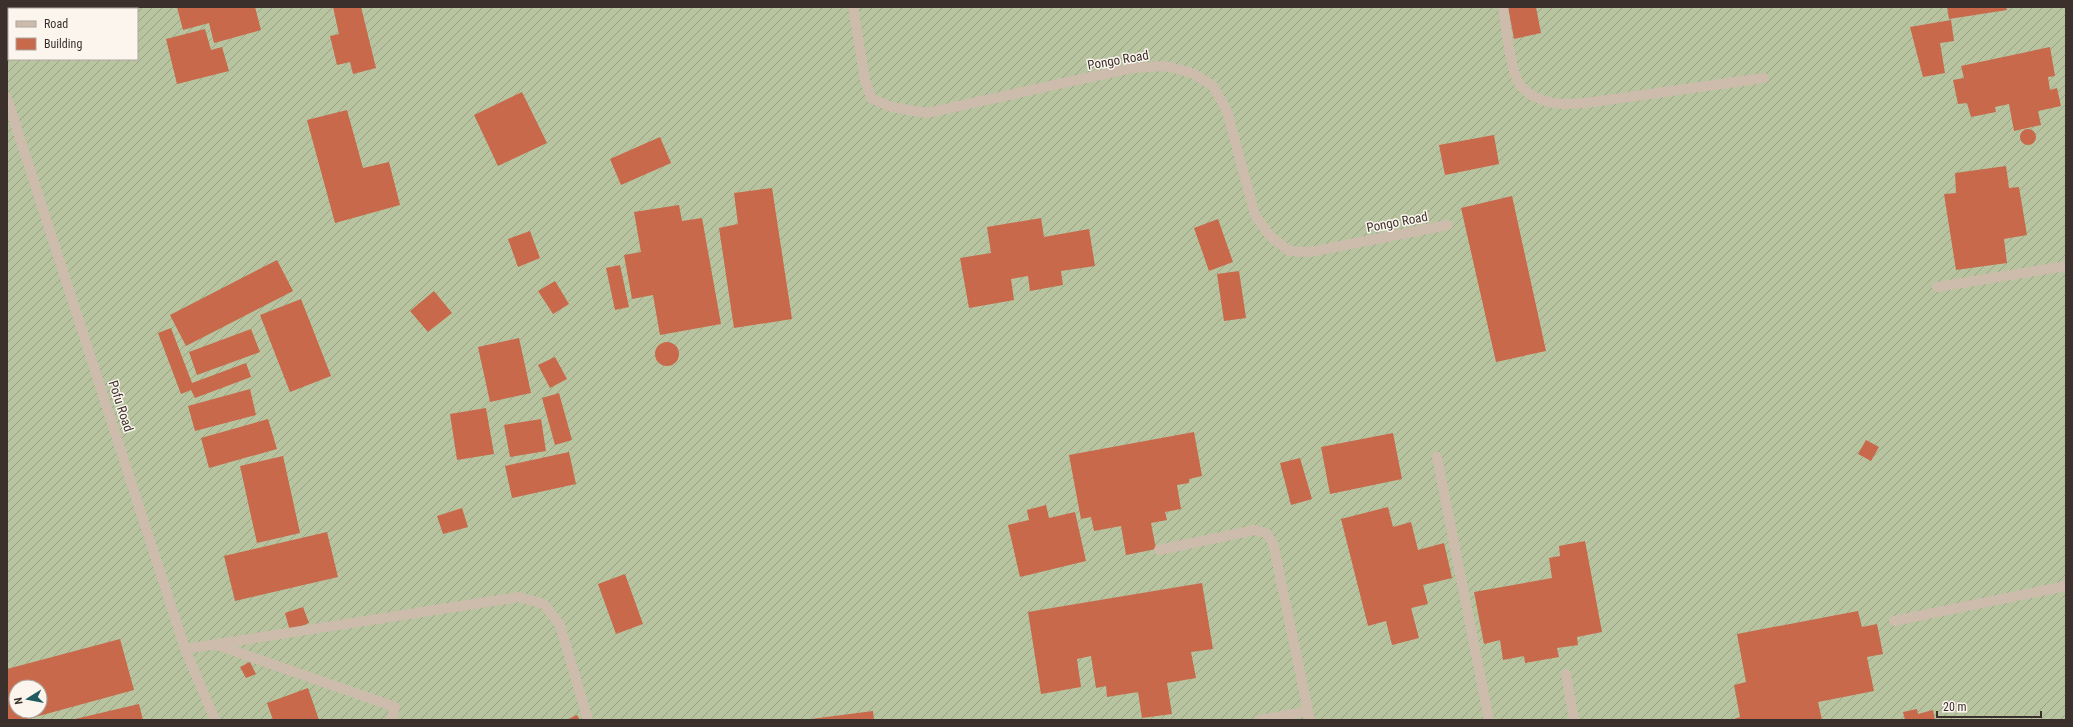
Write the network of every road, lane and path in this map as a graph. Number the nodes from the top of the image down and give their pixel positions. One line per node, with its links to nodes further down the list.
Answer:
1 (853, 7): 5 (street, Pongo Road)
2 (1503, 7): 3 (street)
3 (1764, 78)
4 (7, 98): 13 (street, Pofu Road)
5 (1448, 225)
6 (2066, 266): 7 (street)
7 (1937, 287)
8 (1437, 457): 20 (street)
9 (1159, 550): 15 (street)
10 (2066, 586): 11 (street)
11 (1894, 622)
12 (216, 644): 13 (street); 17 (street); 18 (street)
13 (186, 649): 16 (street, Pofu Road)
14 (1566, 674): 21 (street)
15 (1309, 716): 19 (street)
16 (215, 720)
17 (391, 720)
18 (588, 720)
19 (1260, 720)
20 (1489, 720)
21 (1574, 720)

